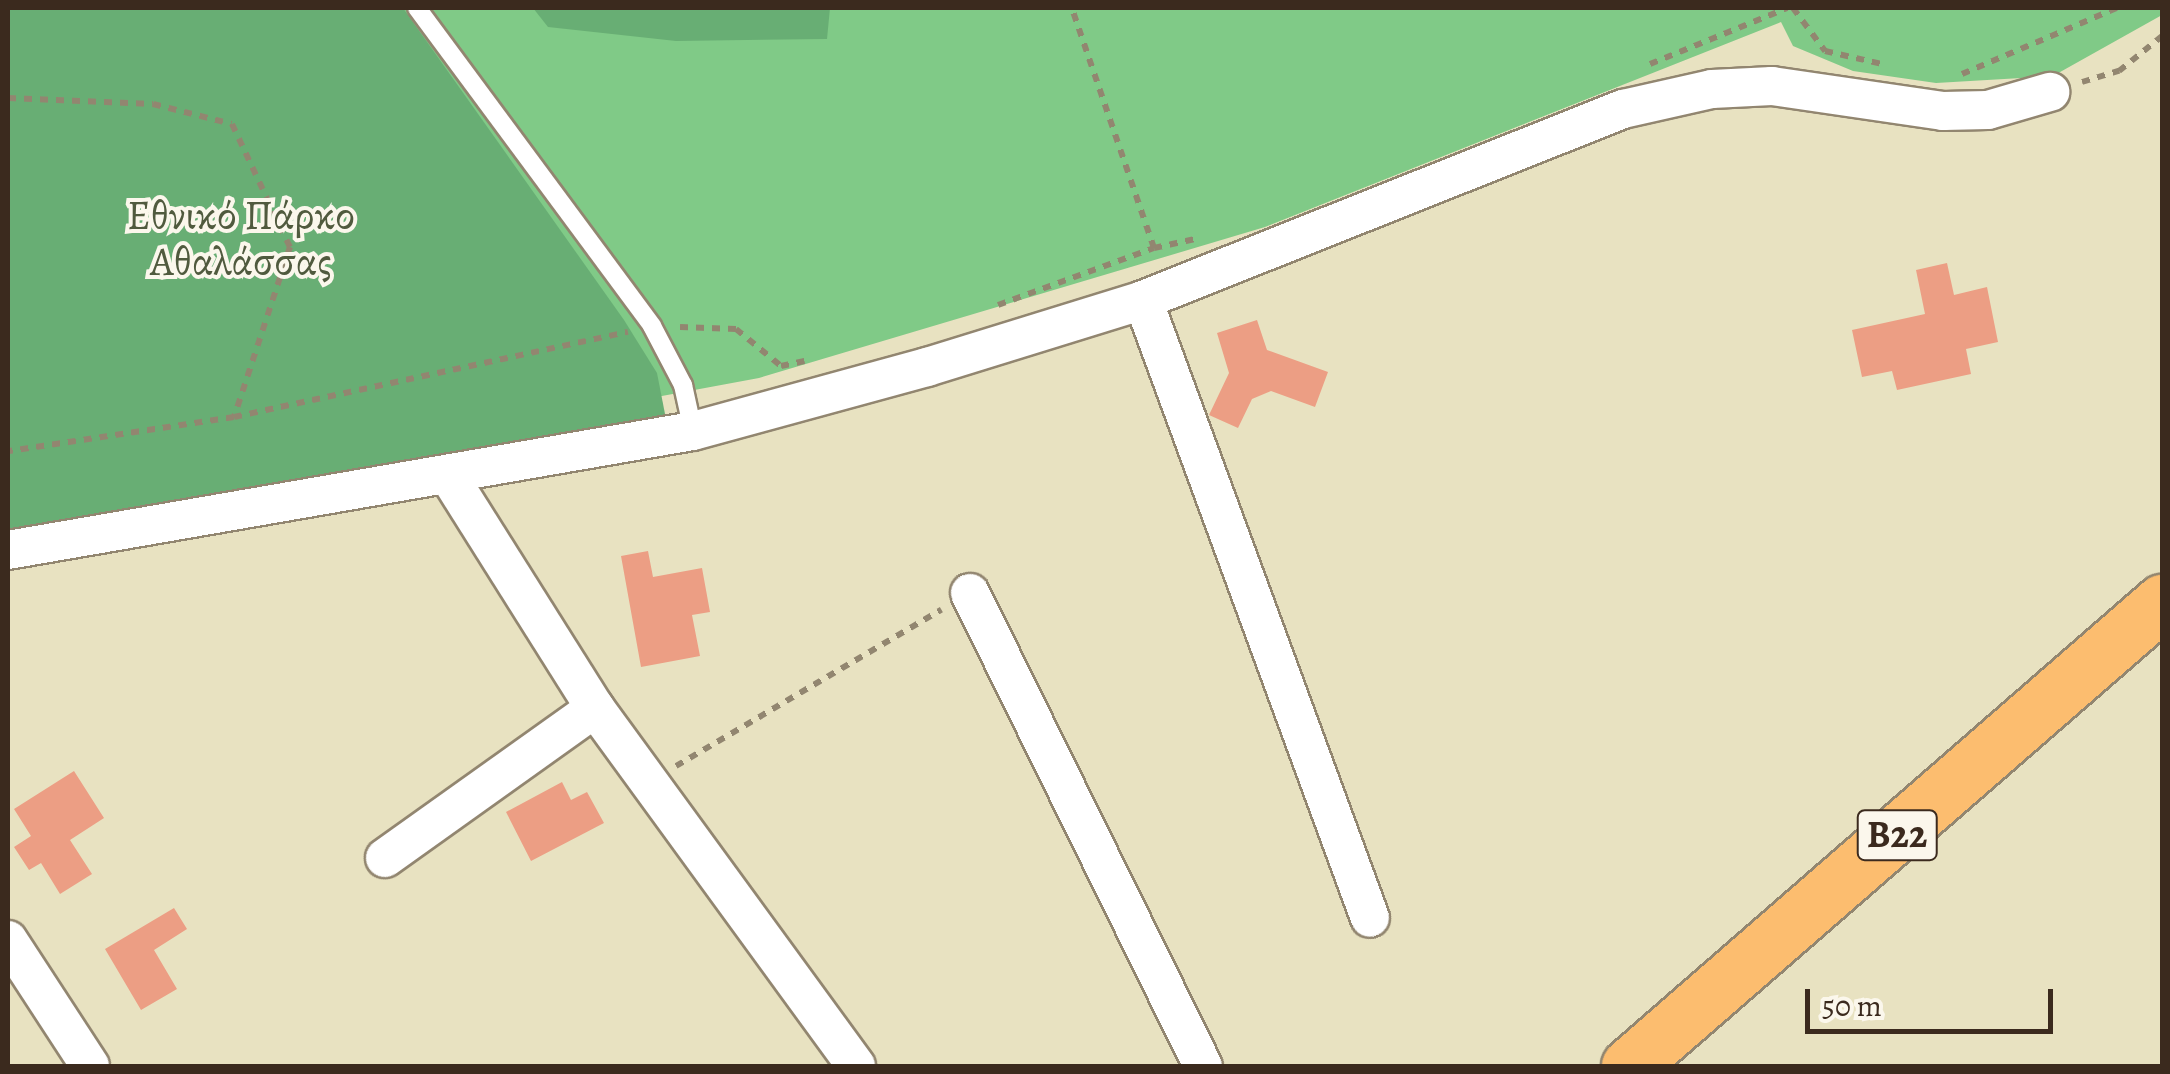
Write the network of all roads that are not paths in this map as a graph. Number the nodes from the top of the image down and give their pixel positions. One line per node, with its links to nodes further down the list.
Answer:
1 (418, 8): 4 (lane)
2 (2050, 92): 3 (street)
3 (1144, 300): 4 (street); 11 (street)
4 (693, 430): 5 (street)
5 (450, 478): 6 (street); 9 (street)
6 (8, 550)
7 (970, 593): 15 (street)
8 (2162, 602): 16 (main road, B22)
9 (595, 708): 10 (street); 14 (street)
10 (386, 858)
11 (1370, 918)
12 (8, 940): 13 (street)
13 (90, 1066)
14 (856, 1066)
15 (1204, 1066)
16 (1629, 1066)

